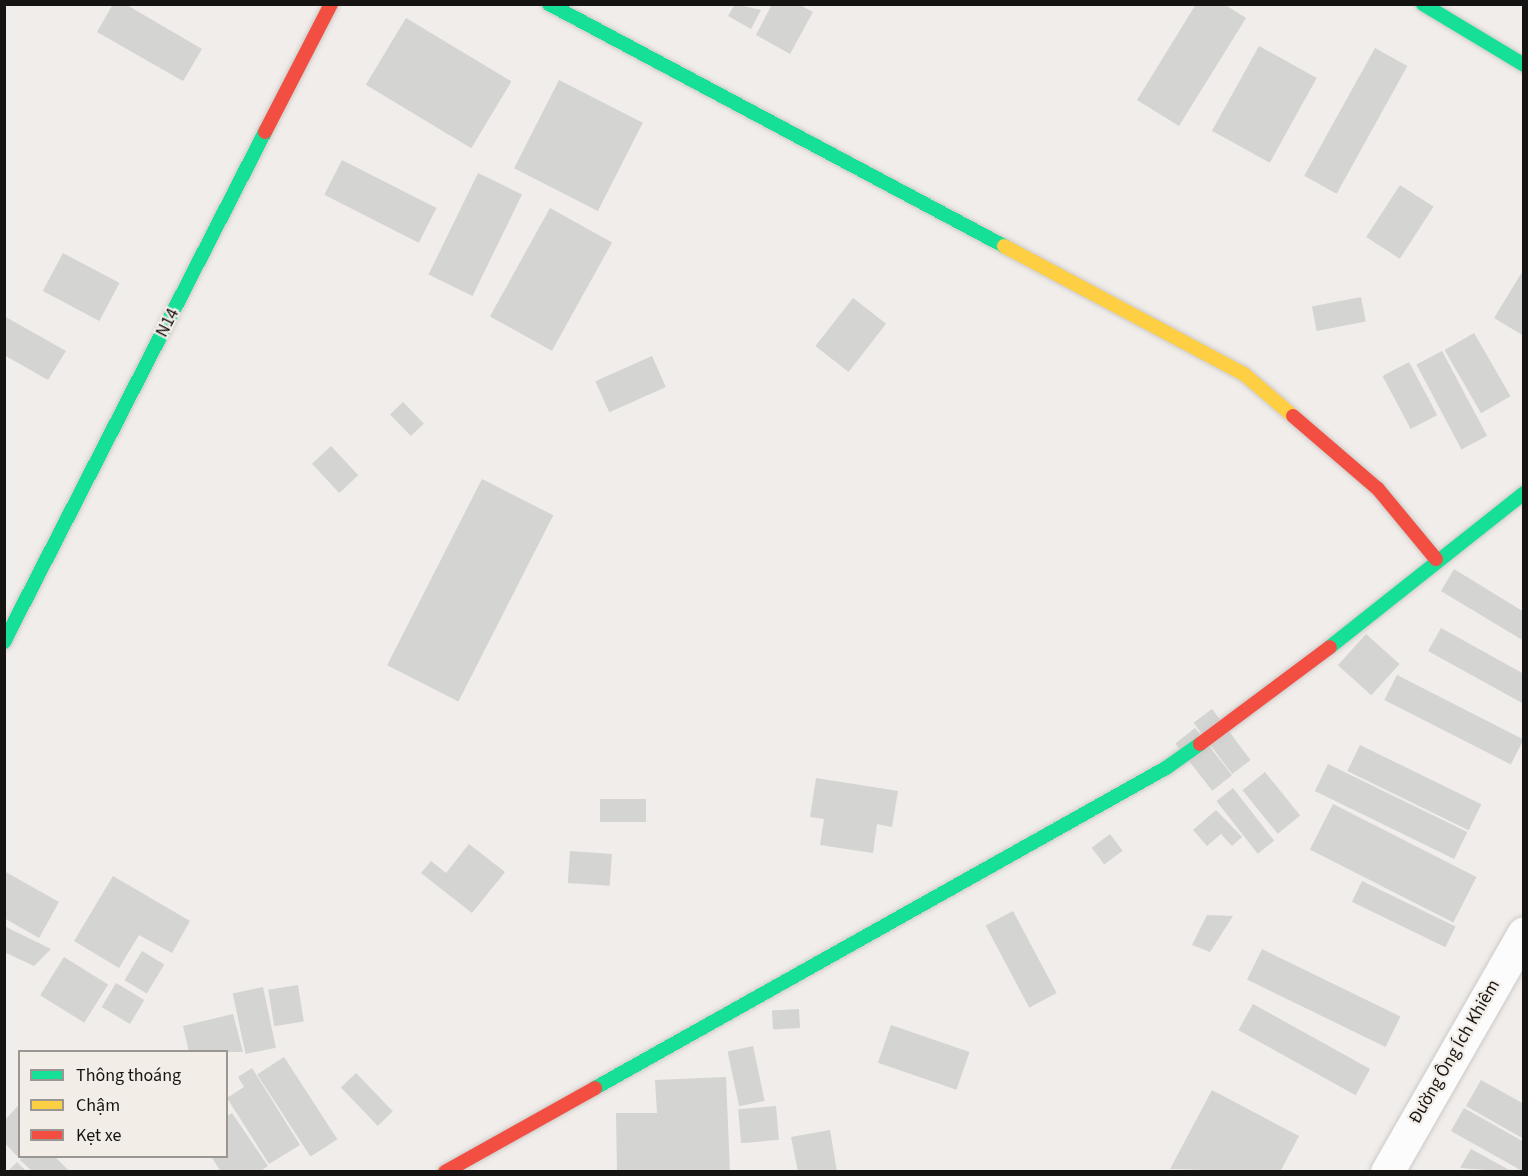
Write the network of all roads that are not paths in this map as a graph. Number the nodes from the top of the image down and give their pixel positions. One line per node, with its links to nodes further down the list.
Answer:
1 (331, 4): 7 (street, N14)
2 (549, 4): 6 (street)
3 (1423, 4): 4 (street)
4 (1524, 65)
5 (1524, 493): 6 (street)
6 (1436, 559): 9 (street)
7 (4, 642)
8 (1524, 933): 10 (street, Đường Ông Ích Khiêm)
9 (445, 1172)
10 (1387, 1172)

